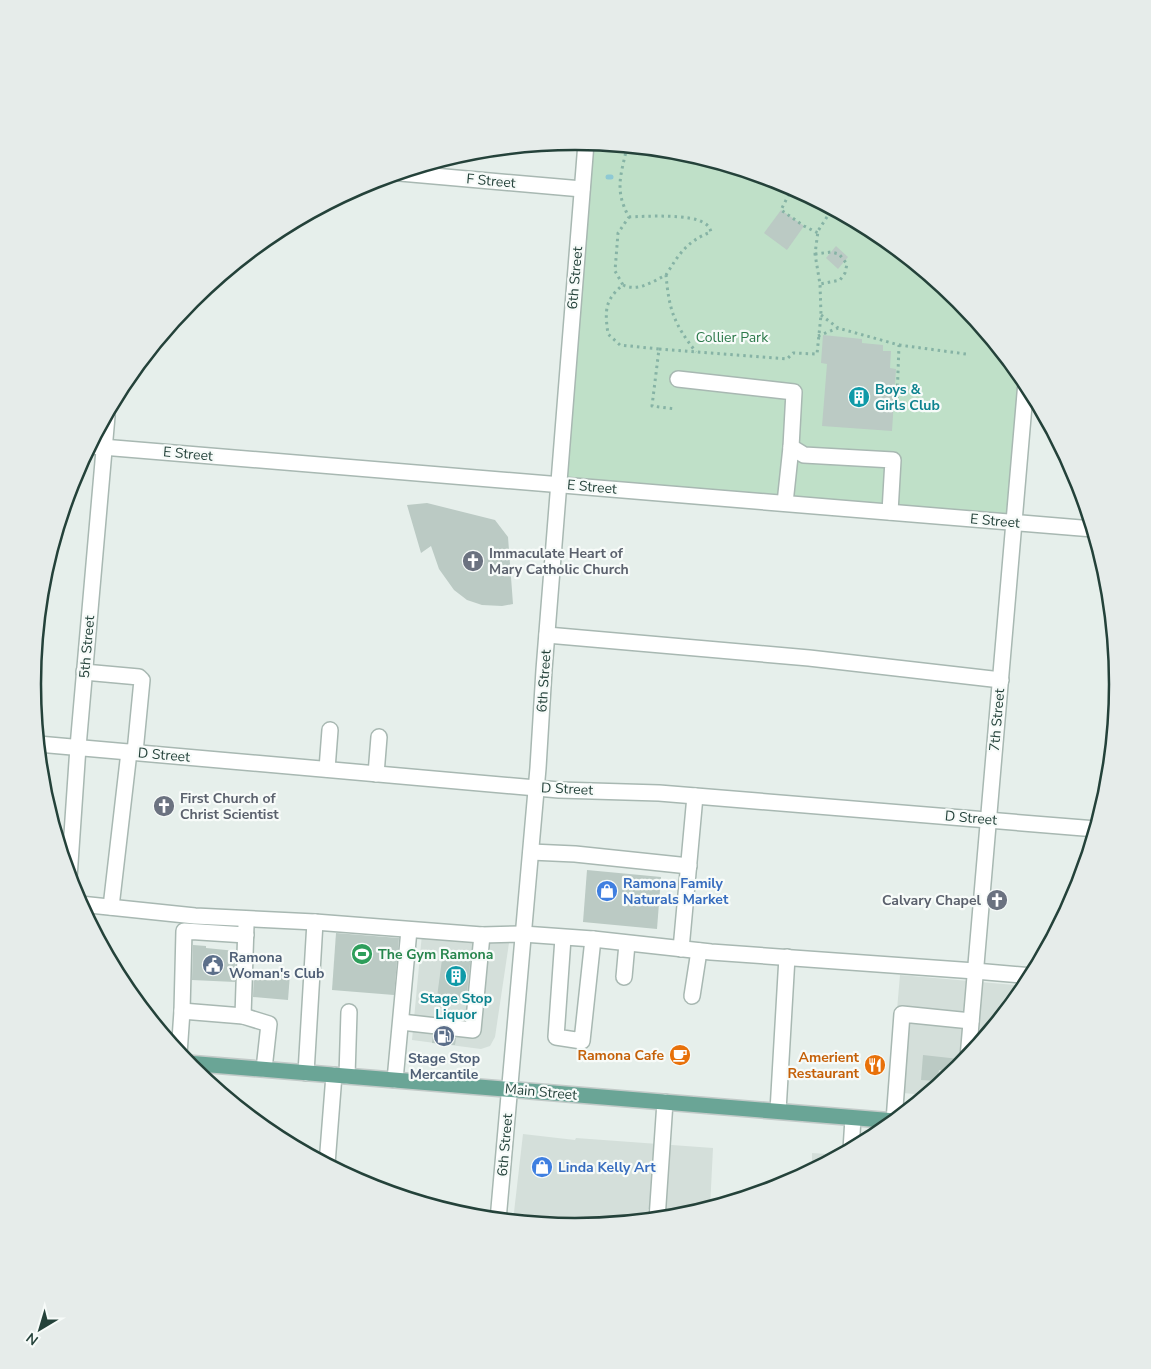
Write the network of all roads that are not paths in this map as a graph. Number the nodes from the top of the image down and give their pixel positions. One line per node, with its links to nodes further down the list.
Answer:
1 (585, 150): 3 (street, 6th Street)
2 (417, 175): 3 (street, F Street)
3 (582, 189): 8 (street, 6th Street)
4 (678, 379): 7 (street)
5 (1025, 396): 11 (street, 7th Street)
6 (97, 447): 8 (street, E Street); 14 (street, 5th Street)
7 (791, 447): 9 (street); 10 (street)
8 (558, 484): 9 (street, E Street); 13 (street, 6th Street)
9 (785, 503): 10 (street, E Street)
10 (890, 512): 11 (street, E Street)
11 (1014, 522): 12 (street, E Street); 15 (street, 7th Street)
12 (1086, 528)
13 (547, 636): 15 (street); 23 (street, 6th Street)
14 (84, 672): 19 (street, 5th Street); 20 (street)
15 (1001, 680): 25 (street, 7th Street)
16 (330, 730): 21 (street)
17 (379, 737): 22 (street)
18 (45, 745): 19 (street, D Street)
19 (78, 747): 20 (street, D Street); 28 (street, 5th Street)
20 (132, 752): 21 (street, D Street); 31 (street)
21 (327, 769): 22 (street, D Street)
22 (376, 774): 23 (street, D Street)
23 (537, 788): 24 (street, D Street); 27 (street, 6th Street)
24 (695, 796): 25 (street, D Street); 29 (street)
25 (988, 820): 26 (street, D Street); 44 (street, 7th Street)
26 (1090, 829)
27 (531, 852): 29 (street); 35 (street, 6th Street)
28 (70, 857)
29 (689, 866): 41 (street)
30 (89, 905): 31 (street)
31 (111, 907): 32 (street)
32 (246, 918): 33 (street); 36 (street)
33 (315, 922): 34 (street); 57 (street)
34 (409, 930): 37 (street); 52 (street)
35 (523, 934): 37 (street); 38 (street); 60 (street, 6th Street)
36 (246, 935): 48 (street); 50 (street)
37 (482, 935): 52 (street)
38 (563, 938): 39 (street); 39 (street)
39 (593, 939): 40 (street)
40 (627, 944): 41 (street); 46 (street)
41 (681, 949): 42 (street)
42 (698, 951): 43 (street); 47 (street)
43 (787, 957): 44 (street); 62 (street)
44 (976, 970): 45 (street); 51 (street, 7th Street)
45 (1024, 975)
46 (624, 977)
47 (692, 996)
48 (182, 1011): 50 (street); 53 (street)
49 (349, 1012): 58 (street)
50 (243, 1016): 56 (street)
51 (971, 1021): 54 (street, 7th Street); 63 (street)
52 (401, 1022): 59 (street)
53 (180, 1043)
54 (969, 1045)
55 (200, 1064): 56 (main road, Main Street)
56 (264, 1069): 57 (main road, Main Street)
57 (306, 1073): 58 (main road, Main Street)
58 (340, 1076): 59 (main road, Main Street); 67 (street)
59 (395, 1080): 60 (main road, Main Street)
60 (510, 1089): 61 (main road, Main Street); 69 (street, 6th Street)
61 (665, 1102): 62 (main road, Main Street); 68 (street)
62 (778, 1111): 64 (main road, Main Street)
63 (895, 1113)
64 (853, 1118): 65 (main road, Main Street); 66 (street)
65 (884, 1120)
66 (852, 1142)
67 (328, 1158)
68 (658, 1212)
69 (499, 1213)

